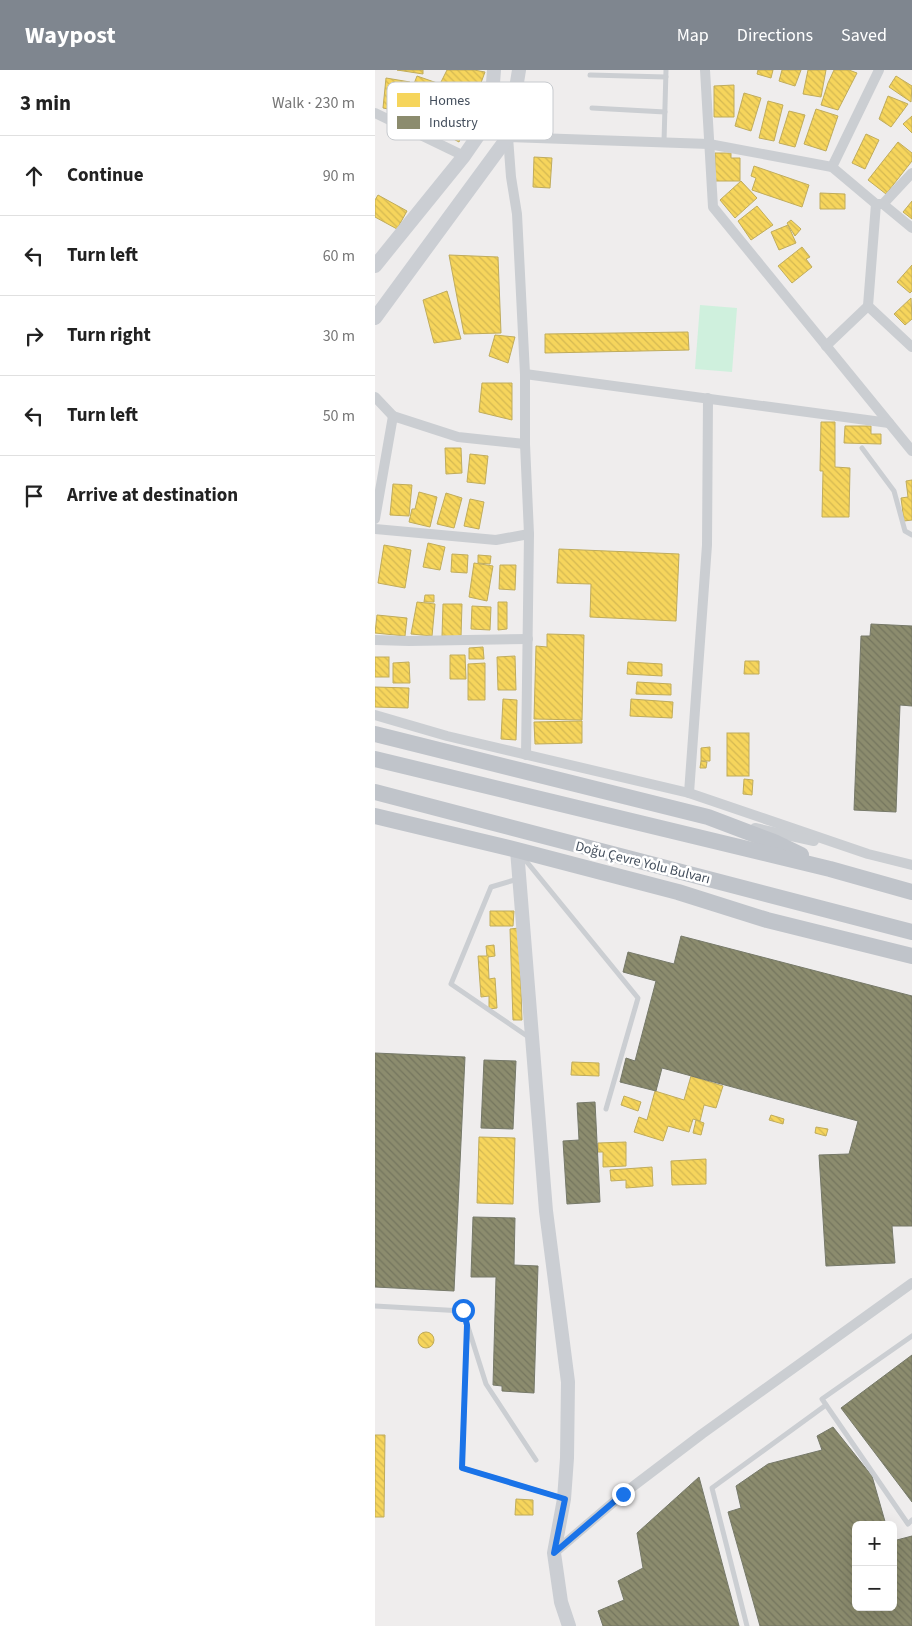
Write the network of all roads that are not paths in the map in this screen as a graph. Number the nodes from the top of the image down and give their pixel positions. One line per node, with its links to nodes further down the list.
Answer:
1 (666, 70): 5 (lane)
2 (705, 70): 16 (street)
3 (879, 70): 18 (street)
4 (590, 75): 5 (lane)
5 (666, 78): 7 (lane)
6 (592, 108): 7 (lane)
7 (665, 112): 15 (lane)
8 (375, 113): 9 (street)
9 (387, 119)
10 (553, 138): 15 (street)
11 (431, 140): 17 (street)
12 (475, 140): 17 (main road)
13 (505, 140): 24 (main road)
14 (507, 140): 27 (street)
15 (665, 142): 16 (street)
16 (709, 144): 18 (street); 25 (street)
17 (464, 156): 22 (main road)
18 (832, 167): 20 (street)
19 (912, 174): 20 (street)
20 (880, 204): 21 (street); 23 (street)
21 (912, 228)
22 (375, 266)
23 (868, 306): 25 (street); 26 (street)
24 (375, 318)
25 (826, 346): 31 (street)
26 (912, 347)
27 (525, 374): 29 (street); 32 (street)
28 (375, 397): 30 (street)
29 (708, 398): 31 (street); 46 (street)
30 (393, 416): 32 (street); 35 (street)
31 (889, 423): 34 (street)
32 (525, 444): 37 (street)
33 (862, 448): 38 (lane)
34 (912, 451)
35 (375, 519)
36 (375, 529): 37 (street)
37 (529, 534): 39 (street)
38 (912, 535)
39 (528, 639): 40 (street); 43 (street)
40 (375, 640)
41 (375, 715): 43 (street)
42 (375, 734): 48 (highway)
43 (526, 755): 46 (street)
44 (375, 759): 52 (highway)
45 (375, 792): 55 (highway, Doğu Çevre Yolu Bulvarı)
46 (689, 793): 50 (street)
47 (375, 816): 49 (highway)
48 (708, 817): 50 (street); 52 (highway)
49 (517, 850): 53 (main road); 56 (highway); 58 (lane)
50 (868, 854): 51 (street)
51 (912, 865)
52 (830, 869): 54 (highway)
53 (519, 878): 57 (main road); 57 (lane)
54 (912, 892)
55 (912, 932)
56 (912, 956)
57 (532, 1040): 65 (main road)
58 (606, 1109)
59 (912, 1283): 67 (street)
60 (375, 1306): 61 (lane)
61 (467, 1325): 64 (lane); 65 (lane)
62 (912, 1336): 63 (lane)
63 (826, 1405): 66 (lane); 69 (lane)
64 (536, 1460)
65 (565, 1499): 67 (main road)
66 (912, 1520)
67 (554, 1553): 68 (main road)
68 (569, 1626)
69 (747, 1626)

